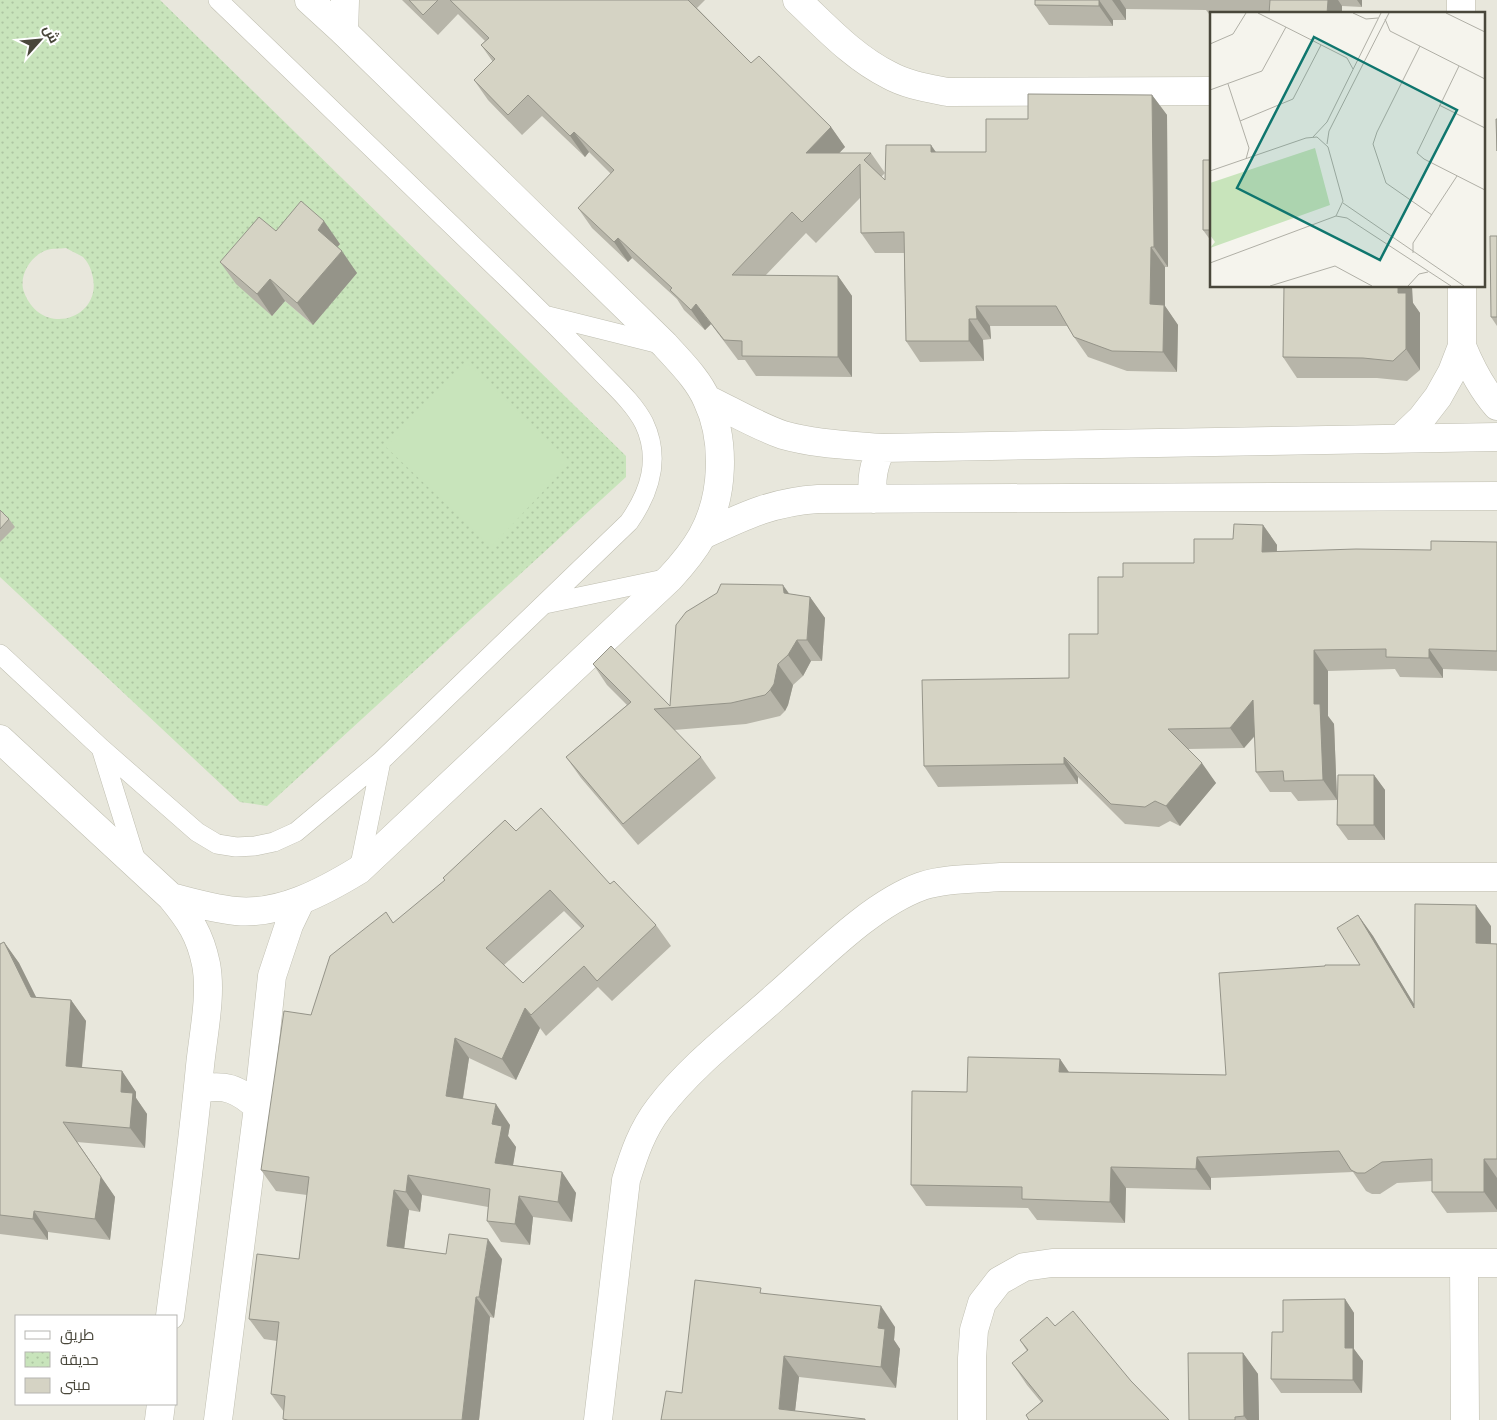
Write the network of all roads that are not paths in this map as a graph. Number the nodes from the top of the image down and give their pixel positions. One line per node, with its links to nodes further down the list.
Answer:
1 (218, 0): 8 (lane)
2 (309, 0): 5 (street)
3 (345, 0): 5 (street)
4 (797, 0): 6 (street)
5 (344, 32): 9 (street)
6 (1210, 91)
7 (1462, 288): 10 (street)
8 (547, 316): 9 (lane); 20 (lane)
9 (665, 346): 11 (street)
10 (1462, 346): 12 (street); 14 (street)
11 (707, 399): 15 (street); 18 (street)
12 (1497, 406)
13 (1497, 437): 14 (street)
14 (1401, 438): 15 (street)
15 (882, 448): 17 (street)
16 (1497, 496): 17 (street)
17 (873, 499): 18 (street)
18 (703, 535): 19 (street)
19 (670, 578): 20 (lane); 26 (street)
20 (545, 604): 24 (lane)
21 (0, 654): 23 (lane)
22 (0, 739): 25 (street)
23 (101, 748): 24 (lane); 25 (lane)
24 (381, 761): 26 (lane)
25 (138, 868): 28 (street)
26 (359, 870): 29 (street)
27 (1497, 877): 38 (street)
28 (171, 897): 29 (street); 30 (street)
29 (301, 900): 31 (street)
30 (198, 1089): 31 (street); 34 (street)
31 (258, 1107): 37 (street)
32 (1464, 1263): 33 (street); 39 (street); 40 (street)
33 (1497, 1263)
34 (170, 1315)
35 (161, 1405): 36 (street)
36 (159, 1420)
37 (218, 1420)
38 (598, 1420)
39 (972, 1420)
40 (1465, 1420)

